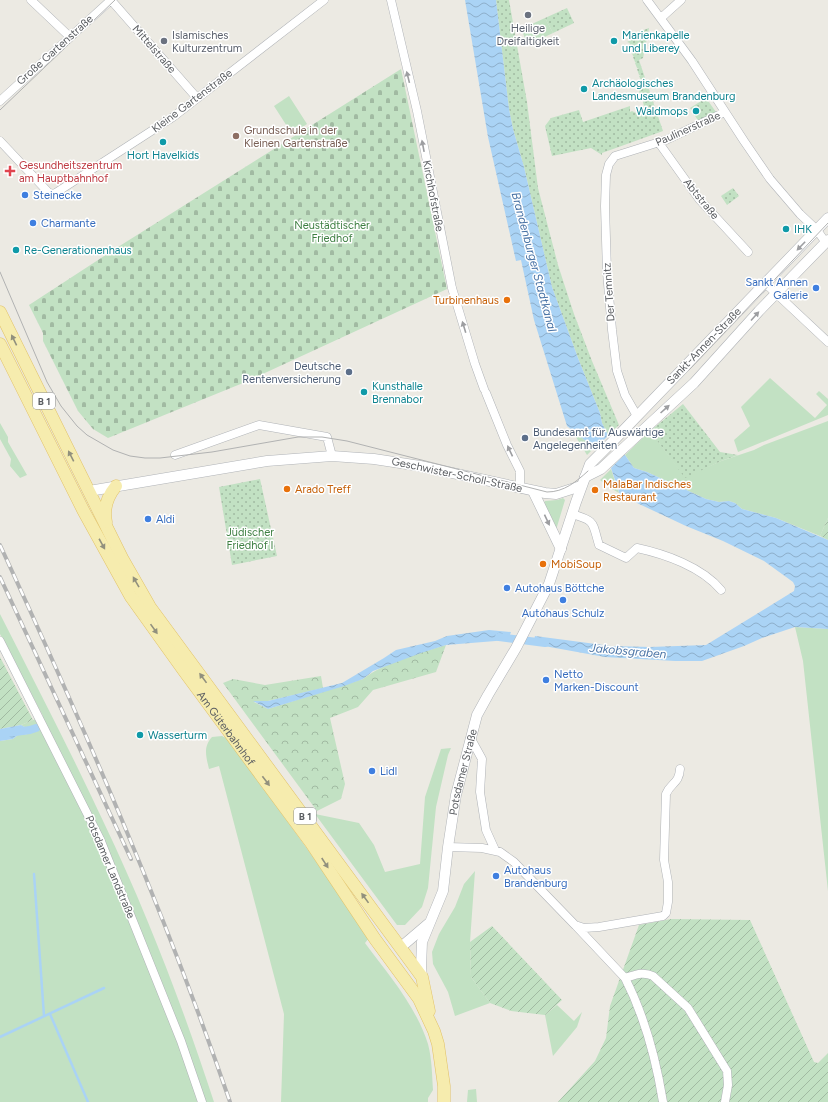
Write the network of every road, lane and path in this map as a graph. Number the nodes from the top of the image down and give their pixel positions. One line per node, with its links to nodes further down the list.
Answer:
1 (31, 0): 8 (street)
2 (111, 0): 8 (street, Große Gartenstraße); 9 (street, Mittelstraße)
3 (324, 0): 9 (street, Kleine Gartenstraße)
4 (391, 0): 29 (street, Kirchhofstraße, one-way to 4)
5 (647, 0): 7 (street)
6 (682, 0): 7 (street)
7 (661, 18): 11 (street)
8 (70, 37): 10 (street, Große Gartenstraße)
9 (197, 98): 12 (street, Kleine Gartenstraße)
10 (0, 101)
11 (725, 112): 13 (street, Paulinerstraße); 16 (street)
12 (0, 141)
13 (659, 143): 14 (street, Paulinerstraße); 18 (street, Abtstraße)
14 (609, 164): 24 (street, Der Temnitz)
15 (828, 218): 16 (street, Sankt-Annen-Straße)
16 (817, 230): 17 (street); 19 (street, Sankt-Annen-Straße, one-way to 19)
17 (827, 241): 20 (street, Sankt-Annen-Straße)
18 (748, 252)
19 (765, 283): 20 (street); 24 (street, Sankt-Annen-Straße)
20 (776, 294): 22 (street); 27 (street, Sankt-Annen-Straße, one-way to 20)
21 (0, 312): 30 (main road, B 1, one-way to 21)
22 (828, 342)
23 (0, 344): 32 (main road, B 1)
24 (637, 416): 27 (street, Sankt-Annen-Straße)
25 (175, 455): 26 (street)
26 (332, 456): 28 (street, Geschwister-Scholl-Straße); 29 (street, Geschwister-Scholl-Straße)
27 (583, 482): 31 (street, Geschwister-Scholl-Straße); 33 (street, Potsdamer Straße)
28 (116, 486): 30 (street, Geschwister-Scholl-Straße); 34 (main road)
29 (520, 487): 31 (street, Geschwister-Scholl-Straße)
30 (89, 491): 32 (main road); 34 (main road, Am Güterbahnhof / B 1)
31 (533, 491): 35 (street, one-way to 35)
32 (74, 493): 38 (main road, Am Güterbahnhof / B 1, one-way to 38)
33 (572, 514): 35 (street, Potsdamer Straße); 36 (street)
34 (109, 530): 38 (main road, Am Güterbahnhof / B 1, one-way to 34)
35 (560, 550): 39 (street, Potsdamer Straße)
36 (721, 590)
37 (0, 641): 50 (street, Potsdamer Landstraße)
38 (222, 713): 45 (main road, Am Güterbahnhof / B 1, one-way to 38); 46 (main road, Am Güterbahnhof, one-way to 46)
39 (471, 738): 41 (street, Potsdamer Straße); 42 (street)
40 (680, 769): 44 (street)
41 (448, 847): 42 (street); 43 (street, Potsdamer Straße)
42 (495, 850): 44 (street)
43 (432, 921): 45 (street, Potsdamer Straße); 47 (street)
44 (575, 925): 48 (street)
45 (401, 947): 46 (main road); 47 (main road, B 1)
46 (389, 956): 49 (main road, B 1)
47 (422, 977): 49 (main road, B 1)
48 (625, 978): 52 (street); 53 (street)
49 (433, 1028): 51 (main road, B 1)
50 (202, 1102)
51 (444, 1102)
52 (663, 1102)
53 (725, 1102)

